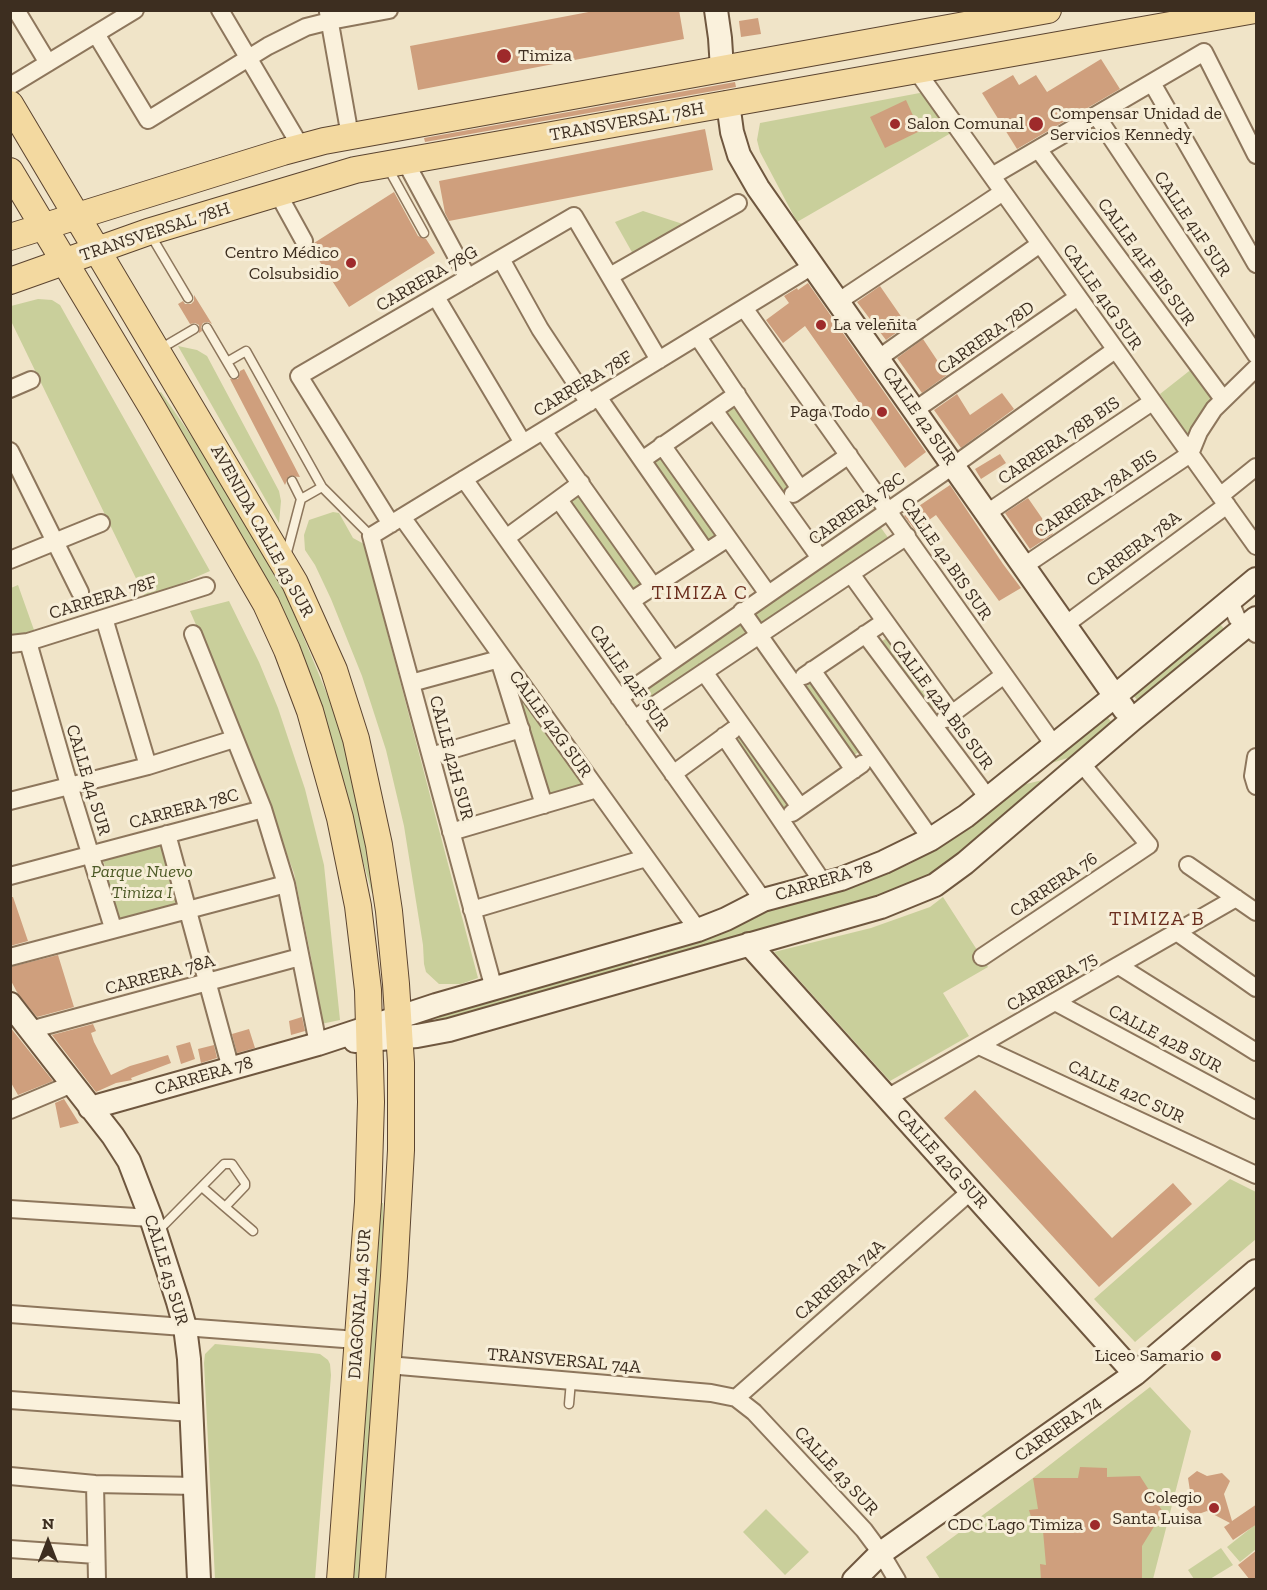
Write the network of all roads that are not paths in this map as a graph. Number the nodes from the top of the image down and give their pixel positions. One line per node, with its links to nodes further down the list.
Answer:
1 (16, 10): 11 (street)
2 (135, 10): 9 (street)
3 (220, 10): 10 (street)
4 (389, 10): 8 (street)
5 (716, 10): 12 (street)
6 (1048, 10): 12 (main road, TRANSVERSAL 78H)
7 (1255, 10): 13 (main road, TRANSVERSAL 78H)
8 (329, 16): 10 (street); 19 (street)
9 (96, 34): 10 (street); 11 (street)
10 (248, 58): 20 (street)
11 (48, 63): 15 (street)
12 (722, 69): 19 (main road, TRANSVERSAL 78H)
13 (916, 70): 17 (main road, TRANSVERSAL 78H); 25 (street, CALLE 41G SUR)
14 (1152, 83): 18 (street); 22 (street); 39 (street)
15 (10, 86)
16 (10, 104): 29 (main road, AVENIDA CALLE 43 SUR)
17 (728, 104): 23 (main road, TRANSVERSAL 78H); 40 (street, CALLE 42 SUR)
18 (1096, 116): 21 (street); 55 (street, CALLE 41F SUR)
19 (350, 135): 20 (main road, TRANSVERSAL 78H)
20 (301, 147): 29 (main road, TRANSVERSAL 78H)
21 (1038, 149): 25 (street); 65 (street, CALLE 41F BIS SUR)
22 (1257, 155)
23 (396, 163): 26 (main road, TRANSVERSAL 78H); 32 (lane); 42 (street)
24 (10, 171): 30 (main road, AVENIDA CALLE 43 SUR)
25 (992, 176): 27 (street, CALLE 41G SUR)
26 (278, 192): 31 (main road, TRANSVERSAL 78H); 34 (street)
27 (1003, 192): 35 (street, CALLE 41G SUR); 48 (street)
28 (738, 203): 41 (street)
29 (77, 216): 30 (main road, TRANSVERSAL 78H); 36 (main road, AVENIDA CALLE 43 SUR)
30 (44, 227): 33 (main road, TRANSVERSAL 78H); 38 (main road, AVENIDA CALLE 43 SUR)
31 (148, 232): 36 (main road, TRANSVERSAL 78H); 44 (main road); 47 (lane)
32 (424, 233)
33 (10, 237)
34 (304, 241)
35 (1041, 244): 46 (street, CALLE 41G SUR); 56 (street)
36 (97, 251): 38 (main road, TRANSVERSAL 78H); 44 (main road, AVENIDA CALLE 43 SUR)
37 (501, 259): 41 (street, CARRERA 78G); 42 (street, CARRERA 78G); 66 (street)
38 (64, 262): 43 (main road, TRANSVERSAL 78H); 187 (main road, AVENIDA CALLE 43 SUR)
39 (1257, 264)
40 (814, 265): 48 (street, CALLE 42 SUR); 49 (street, CARRERA 78F)
41 (610, 276): 57 (street)
42 (468, 278): 45 (street, CARRERA 78G)
43 (10, 281)
44 (119, 286): 54 (main road, AVENIDA CALLE 43 SUR)
45 (436, 297): 61 (street, CARRERA 78G); 71 (street)
46 (1078, 297): 53 (street, CALLE 41G SUR); 69 (street, CARRERA 78D)
47 (188, 298)
48 (839, 301): 56 (street, CALLE 42 SUR)
49 (744, 308): 52 (street, CARRERA 78F); 75 (street, CALLE 42 BIS SUR)
50 (207, 328): 58 (lane)
51 (194, 329): 54 (lane)
52 (698, 337): 57 (street, CARRERA 78F); 64 (street)
53 (1115, 350): 67 (street, CALLE 41G SUR); 77 (street, CARRERA 78C)
54 (158, 351): 101 (main road, AVENIDA CALLE 43 SUR)
55 (1257, 355)
56 (879, 358): 69 (street, CALLE 42 SUR)
57 (659, 360): 66 (street, CARRERA 78F)
58 (227, 362): 60 (lane); 82 (lane)
59 (1257, 368): 65 (street)
60 (234, 374)
61 (299, 376): 90 (street, CALLE 42G SUR)
62 (31, 380): 63 (street)
63 (10, 388)
64 (736, 394): 68 (street); 83 (street)
65 (1223, 399): 74 (street)
66 (594, 400): 70 (street, CARRERA 78F); 76 (street)
67 (1152, 402): 74 (street, CALLE 41G SUR); 89 (street, CARRERA 78B BIS)
68 (714, 410): 72 (street); 87 (street)
69 (915, 410): 77 (street, CALLE 42 SUR)
70 (543, 431): 71 (street, CARRERA 78F); 81 (street)
71 (523, 443): 79 (street, CARRERA 78F)
72 (662, 445): 76 (street); 95 (street)
73 (10, 451): 96 (street)
74 (1190, 454): 86 (street, CALLE 41G SUR); 102 (street, CARRERA 78A BIS)
75 (849, 455): 83 (street); 88 (street, CALLE 42 BIS SUR)
76 (642, 460): 98 (street)
77 (954, 465): 88 (street, CARRERA 78C); 89 (street, CALLE 42 SUR)
78 (1257, 467): 86 (street, CARRERA 78A)
79 (464, 479): 90 (street, CARRERA 78F); 94 (street, CALLE 42F SUR)
80 (292, 481): 84 (lane)
81 (581, 483): 85 (street); 106 (street)
82 (322, 487): 84 (lane); 92 (lane)
83 (800, 489): 87 (street)
84 (301, 499): 101 (lane)
85 (559, 500): 94 (street); 109 (street)
86 (1223, 500): 97 (street, CALLE 41G SUR); 114 (street, CARRERA 78A)
87 (780, 502): 99 (street)
88 (888, 510): 93 (street, CALLE 42 BIS SUR); 99 (street, CARRERA 78C)
89 (987, 513): 102 (street, CALLE 42 SUR)
90 (397, 521): 92 (street, CARRERA 78F); 121 (street, CALLE 42G SUR)
91 (101, 524): 96 (street)
92 (371, 536): 126 (street, CALLE 42H SUR)
93 (907, 536): 103 (street); 125 (street, CALLE 42 BIS SUR)
94 (506, 538): 129 (street, CALLE 42F SUR)
95 (728, 538): 98 (street); 108 (street)
96 (56, 543): 100 (street); 107 (street)
97 (1257, 546)
98 (706, 552): 106 (street)
99 (820, 558): 108 (street, CARRERA 78C)
100 (10, 560)
101 (284, 562): 185 (main road, AVENIDA CALLE 43 SUR)
102 (1024, 566): 114 (street, CALLE 42 SUR)
103 (851, 574): 113 (street); 118 (street)
104 (1257, 579): 110 (street, CARRERA 78)
105 (203, 581): 112 (street, CARRERA 78F)
106 (653, 586): 109 (street)
107 (80, 592)
108 (768, 594): 111 (street, CARRERA 78C)
109 (631, 601): 122 (street)
110 (1230, 601): 115 (street); 128 (street, CARRERA 78)
111 (742, 611): 118 (street); 122 (street, CARRERA 78C)
112 (104, 618): 119 (street, CARRERA 78F); 143 (street)
113 (885, 621): 117 (street); 130 (street)
114 (1065, 625): 128 (street, CALLE 42 SUR)
115 (1253, 626): 132 (street, CARRERA 78)
116 (193, 634): 137 (street)
117 (865, 634): 123 (street); 134 (street, CALLE 42A BIS SUR)
118 (759, 635): 124 (street); 127 (street)
119 (28, 642): 120 (street, CARRERA 78F); 147 (street, CALLE 44 SUR)
120 (10, 644)
121 (501, 658): 126 (street); 135 (street); 149 (street, CALLE 42G SUR)
122 (673, 660): 129 (street, CARRERA 78C)
123 (812, 670): 127 (street); 140 (street)
124 (704, 672): 131 (street); 133 (street)
125 (1004, 675): 130 (street); 138 (street, CALLE 42 BIS SUR)
126 (411, 682): 139 (street, CALLE 42H SUR)
127 (793, 683): 144 (street)
128 (1115, 696): 132 (street, CALLE 42 SUR); 138 (street, CARRERA 78)
129 (619, 698): 131 (street, CALLE 42F SUR)
130 (952, 714): 134 (street)
131 (634, 719): 145 (street, CALLE 42F SUR)
132 (1131, 720): 142 (street, CARRERA 78)
133 (741, 723): 136 (street); 153 (street)
134 (935, 727): 150 (street, CALLE 42A BIS SUR)
135 (521, 729): 139 (street); 152 (street)
136 (724, 736): 145 (street); 155 (street)
137 (234, 739): 143 (street); 154 (street)
138 (1054, 745): 146 (street, CARRERA 78)
139 (431, 756): 156 (street, CALLE 42H SUR)
140 (873, 757): 144 (street); 158 (street)
141 (1257, 757): 148 (street)
142 (1082, 764): 146 (street); 173 (street, CARRERA 78); 177 (street, CARRERA 76)
143 (148, 766): 147 (street)
144 (854, 770): 153 (street)
145 (673, 774): 166 (street, CALLE 42F SUR)
146 (1008, 782): 150 (street, CARRERA 78)
147 (69, 785): 151 (street); 159 (street, CALLE 44 SUR)
148 (1257, 786)
149 (597, 789): 152 (street); 160 (street, CALLE 42G SUR)
150 (988, 798): 158 (street, CARRERA 78)
151 (10, 801)
152 (544, 805): 156 (street)
153 (800, 807): 155 (street)
154 (263, 809): 157 (street, CARRERA 78C); 163 (street)
155 (781, 820): 164 (street)
156 (452, 832): 168 (street, CALLE 42H SUR)
157 (167, 834): 159 (street, CARRERA 78C); 167 (street)
158 (931, 839): 164 (street, CARRERA 78)
159 (90, 854): 162 (street, CARRERA 78C); 170 (street, CALLE 44 SUR)
160 (646, 858): 168 (street); 171 (street, CALLE 42G SUR)
161 (1188, 865): 165 (street)
162 (10, 876)
163 (286, 884): 167 (street); 176 (street)
164 (824, 884): 166 (street, CARRERA 78)
165 (1236, 898): 169 (street); 172 (street, CARRERA 75)
166 (762, 900): 171 (street, CARRERA 78)
167 (187, 910): 170 (street); 180 (street)
168 (472, 910): 182 (street, CALLE 42H SUR)
169 (1257, 912)
170 (113, 928): 175 (street)
171 (698, 930): 174 (street, CARRERA 78)
172 (1178, 933): 178 (street, CARRERA 75); 181 (street)
173 (749, 944): 179 (street, CARRERA 78); 193 (street, CALLE 42G SUR)
174 (638, 948): 179 (street); 182 (street, CARRERA 78)
175 (10, 957)
176 (300, 957): 180 (street, CARRERA 78A); 188 (street)
177 (982, 957)
178 (1119, 966): 183 (street, CARRERA 75); 190 (street)
179 (645, 973): 185 (street, CARRERA 78)
180 (207, 982): 186 (street, CARRERA 78A); 191 (street)
181 (1257, 988)
182 (494, 989): 185 (street, CARRERA 78)
183 (1055, 1002): 189 (street, CARRERA 75); 196 (street, CALLE 42B SUR)
184 (10, 1004): 186 (street, CALLE 45 SUR)
185 (399, 1028): 187 (street, CARRERA 78); 208 (main road, DIAGONAL 44 SUR)
186 (30, 1030): 192 (street, CALLE 45 SUR)
187 (369, 1034): 188 (street, CARRERA 78); 207 (main road, DIAGONAL 44 SUR)
188 (318, 1044): 191 (street, CARRERA 78)
189 (979, 1046): 193 (street, CARRERA 75); 197 (street, CALLE 42C SUR)
190 (1257, 1052)
191 (231, 1069): 194 (street, CARRERA 78)
192 (72, 1084): 194 (street, CALLE 45 SUR); 195 (street)
193 (887, 1098): 199 (street, CALLE 42G SUR)
194 (90, 1108): 202 (street, CALLE 45 SUR)
195 (10, 1110)
196 (1257, 1110)
197 (1254, 1170)
198 (202, 1187): 200 (lane); 200 (lane); 202 (lane)
199 (971, 1191): 209 (street, CALLE 42G SUR); 211 (street, CARRERA 74A)
200 (225, 1207): 203 (lane)
201 (10, 1209): 202 (street)
202 (153, 1226): 206 (street, CALLE 45 SUR)
203 (253, 1231)
204 (1257, 1271): 209 (street, CARRERA 74)
205 (10, 1314): 206 (street)
206 (185, 1327): 207 (street); 214 (street, CALLE 45 SUR)
207 (357, 1340): 223 (main road, DIAGONAL 44 SUR)
208 (388, 1365): 210 (street, TRANSVERSAL 74A); 224 (main road, DIAGONAL 44 SUR)
209 (1135, 1374): 219 (street, CARRERA 74)
210 (571, 1381): 211 (street, TRANSVERSAL 74A); 213 (lane)
211 (736, 1398): 219 (street, CALLE 43 SUR)
212 (10, 1400): 214 (street)
213 (569, 1404)
214 (192, 1413): 217 (street, CALLE 45 SUR)
215 (10, 1476): 216 (street)
216 (94, 1484): 217 (street); 220 (street)
217 (196, 1486): 222 (street, CALLE 45 SUR)
218 (10, 1549): 220 (street)
219 (881, 1553): 225 (street, CARRERA 74); 226 (street, CALLE 43 SUR)
220 (96, 1555): 221 (street)
221 (97, 1580)
222 (199, 1580)
223 (340, 1580)
224 (372, 1580)
225 (854, 1580)
226 (897, 1580)

